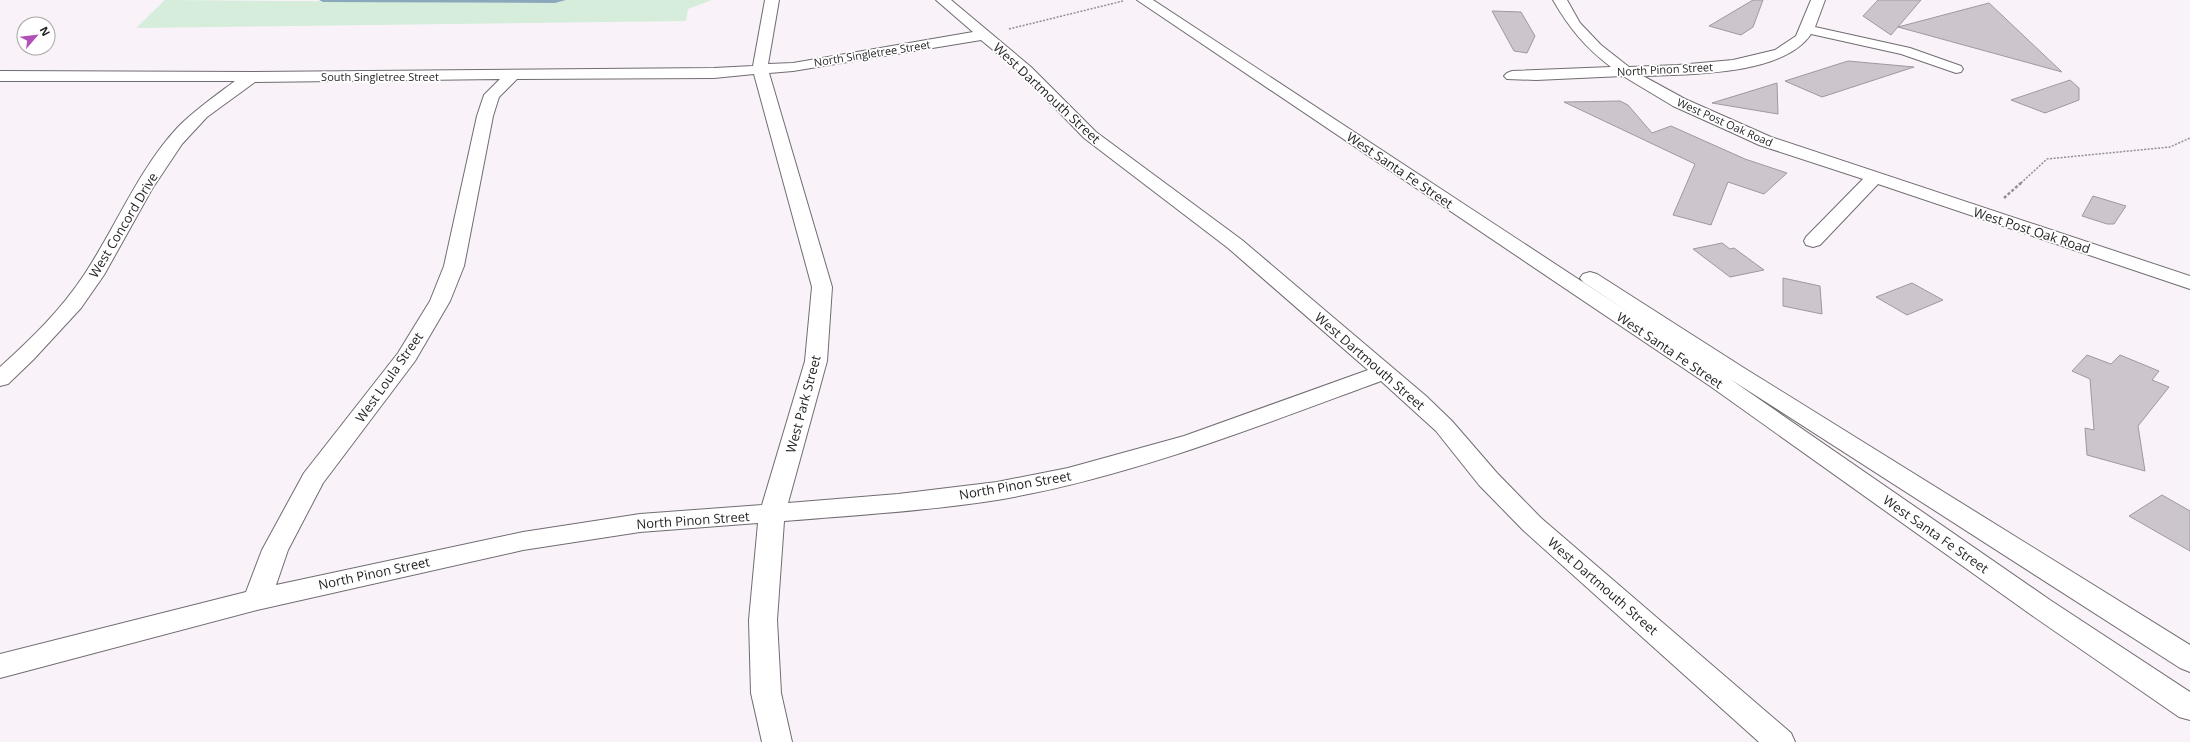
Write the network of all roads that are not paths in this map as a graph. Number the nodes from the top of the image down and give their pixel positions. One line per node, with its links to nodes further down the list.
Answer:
1 (772, 0): 9 (street, West Park Street)
2 (943, 0): 8 (street, West Dartmouth Street)
3 (1144, 0): 25 (street, West Santa Fe Street)
4 (1166, 0): 23 (street, West Santa Fe Street)
5 (1560, 0): 11 (street, West Post Oak Road)
6 (1818, 0): 7 (street, North Pinon Street)
7 (1806, 29): 10 (street); 11 (street, North Pinon Street)
8 (983, 35): 9 (street, North Singletree Street); 19 (street, West Dartmouth Street)
9 (760, 69): 13 (street, South Singletree Street); 21 (street, West Park Street)
10 (1956, 69)
11 (1627, 72): 14 (street, North Pinon Street); 16 (street, West Post Oak Road)
12 (0, 76): 15 (street, South Singletree Street)
13 (512, 76): 15 (street, South Singletree Street); 22 (street, West Loula Street)
14 (1512, 76)
15 (250, 77): 20 (street, West Concord Drive)
16 (1874, 178): 17 (street); 18 (street, West Post Oak Road)
17 (1813, 241)
18 (2190, 282)
19 (1383, 372): 21 (street, North Pinon Street); 27 (street, West Dartmouth Street)
20 (0, 379)
21 (772, 514): 22 (street, North Pinon Street); 26 (street, West Park Street)
22 (257, 600): 24 (street, North Pinon Street)
23 (2190, 660)
24 (0, 666)
25 (2190, 708)
26 (777, 742)
27 (1780, 742)

